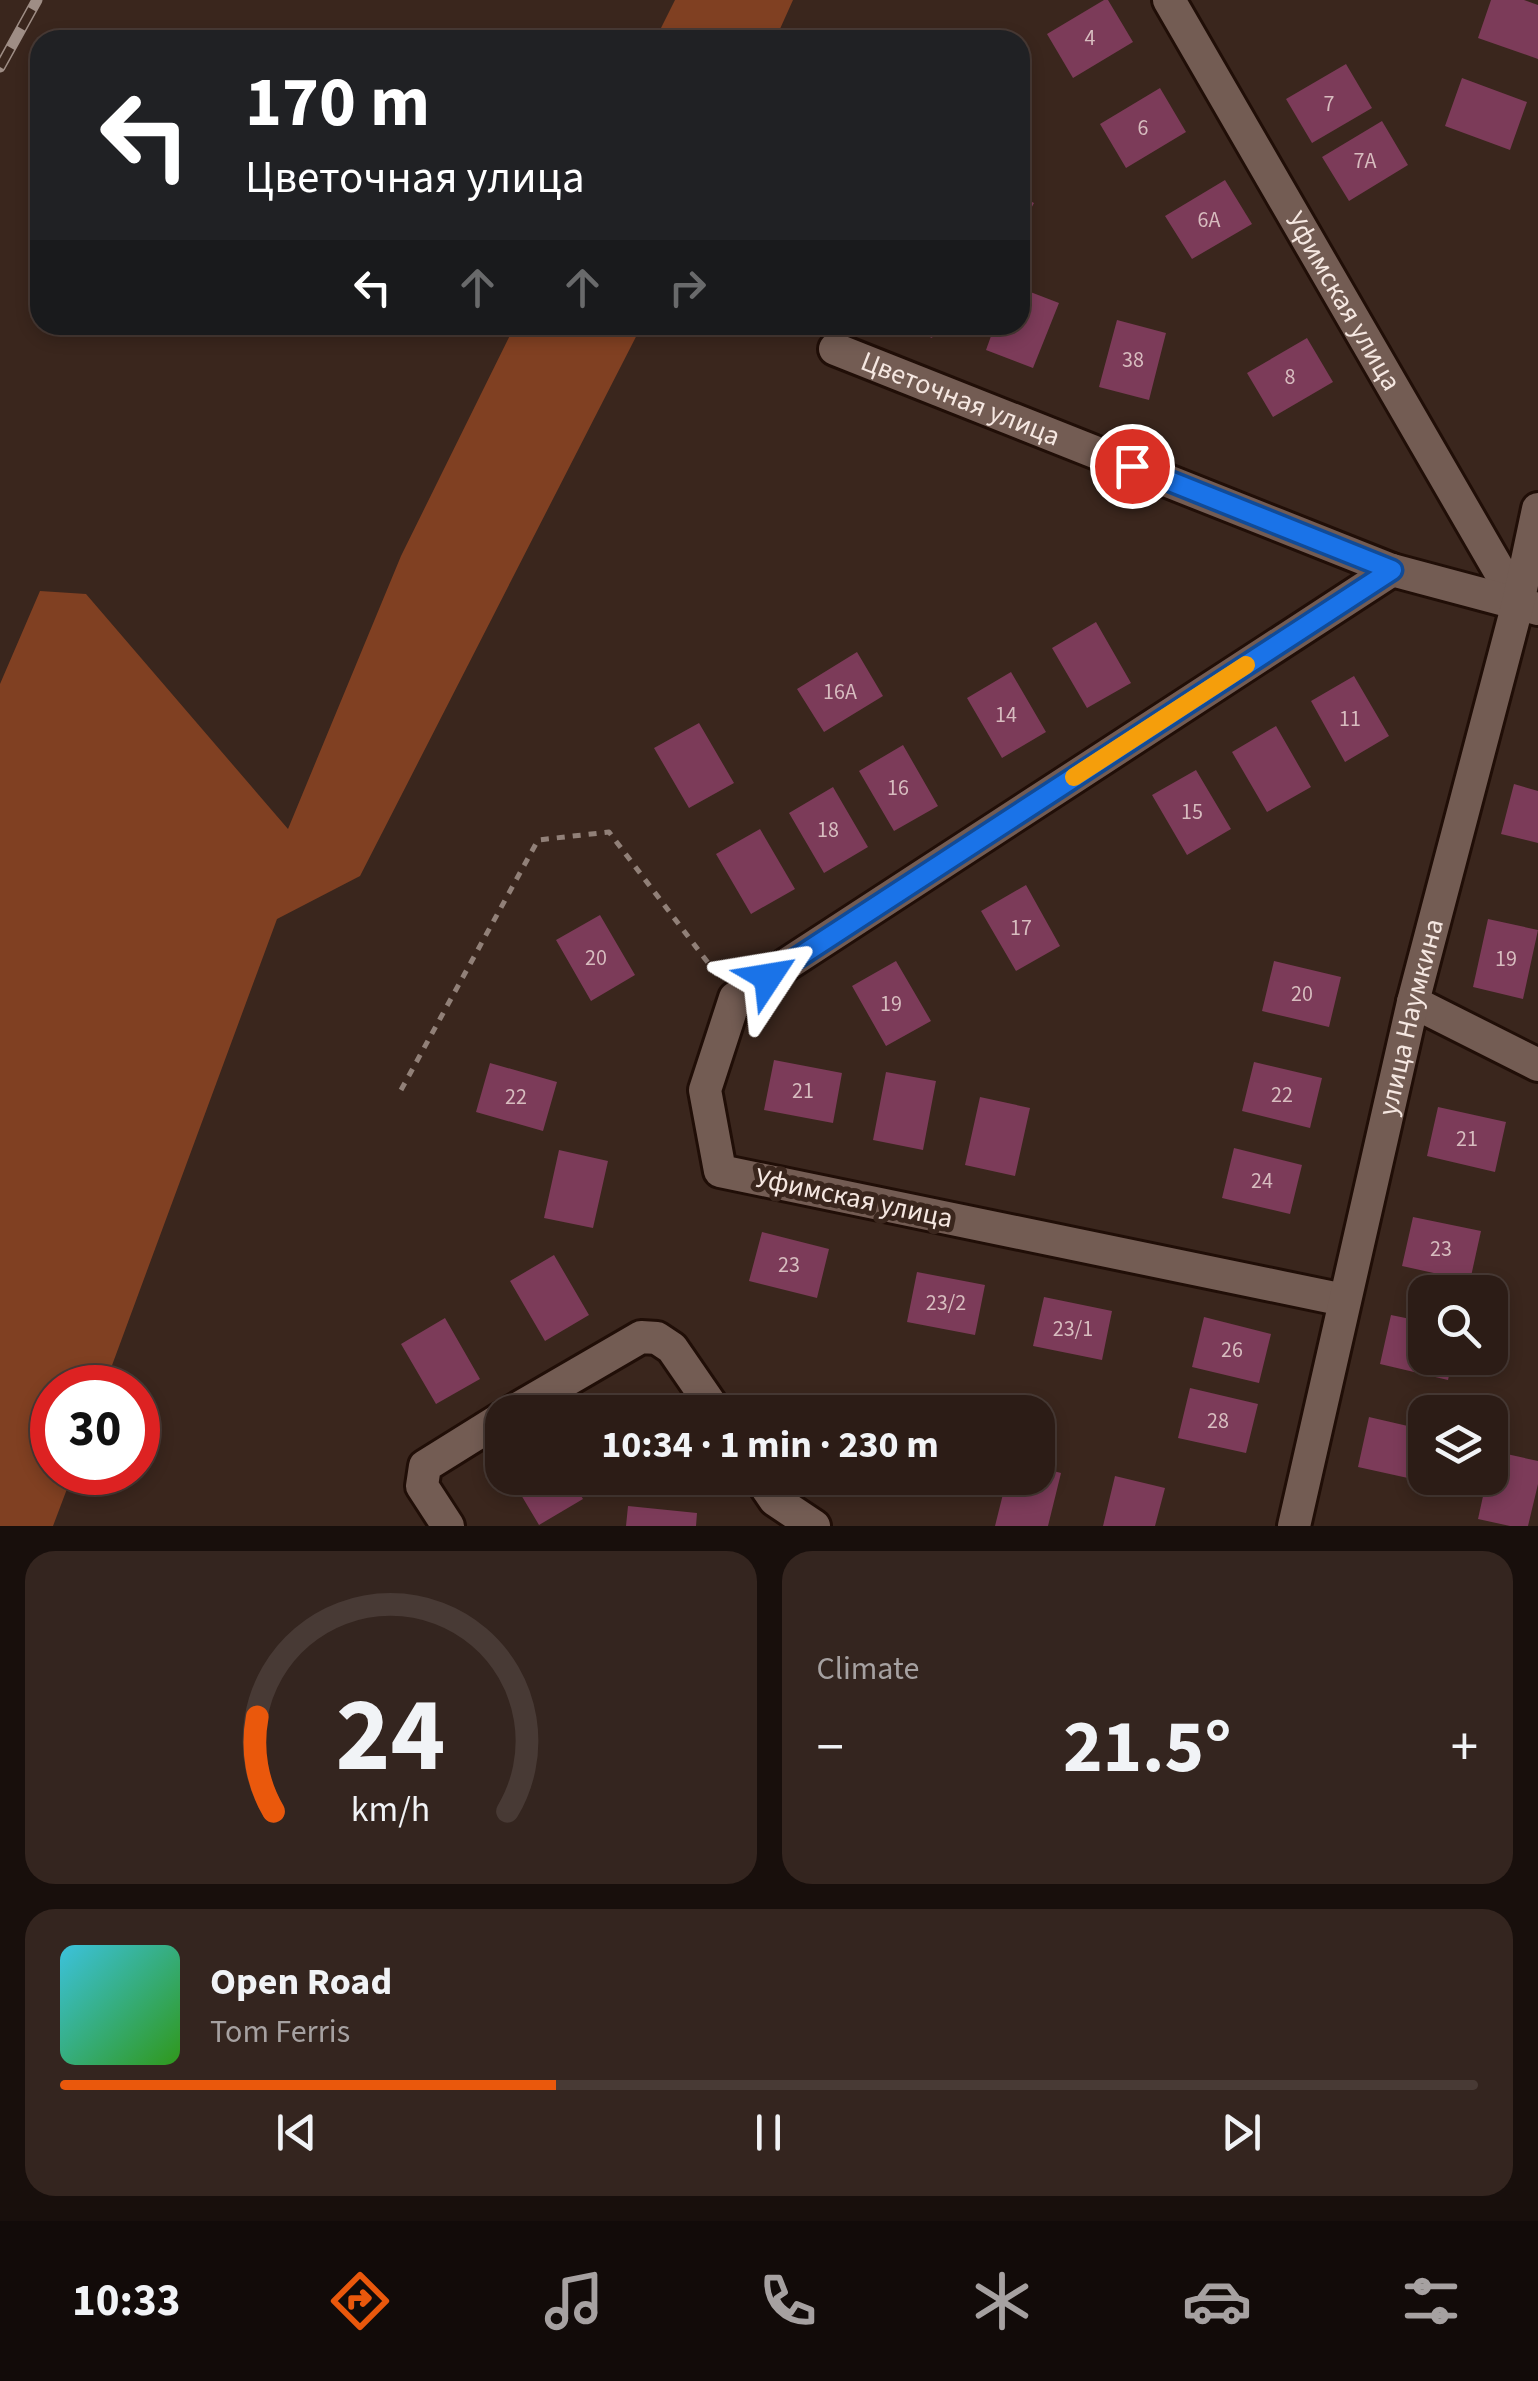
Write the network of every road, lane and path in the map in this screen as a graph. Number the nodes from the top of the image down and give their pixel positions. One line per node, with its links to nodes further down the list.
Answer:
1 (1169, 0): 5 (street, Уфимская улица)
2 (835, 349): 4 (street, Цветочная улица)
3 (1538, 509): 5 (street, улица Наумкина)
4 (1392, 570): 5 (street, Цветочная улица); 6 (street)
5 (1528, 606): 7 (street, улица Наумкина)
6 (735, 998): 9 (path); 10 (street, Уфимская улица)
7 (1413, 1002): 8 (street); 10 (street, улица Наумкина)
8 (1538, 1065)
9 (401, 1090)
10 (1344, 1300): 17 (street, улица Наумкина)
11 (541, 1395): 12 (street)
12 (704, 1395)
13 (485, 1429): 15 (street)
14 (772, 1495): 16 (street)
15 (448, 1526)
16 (814, 1526)
17 (1294, 1526)

